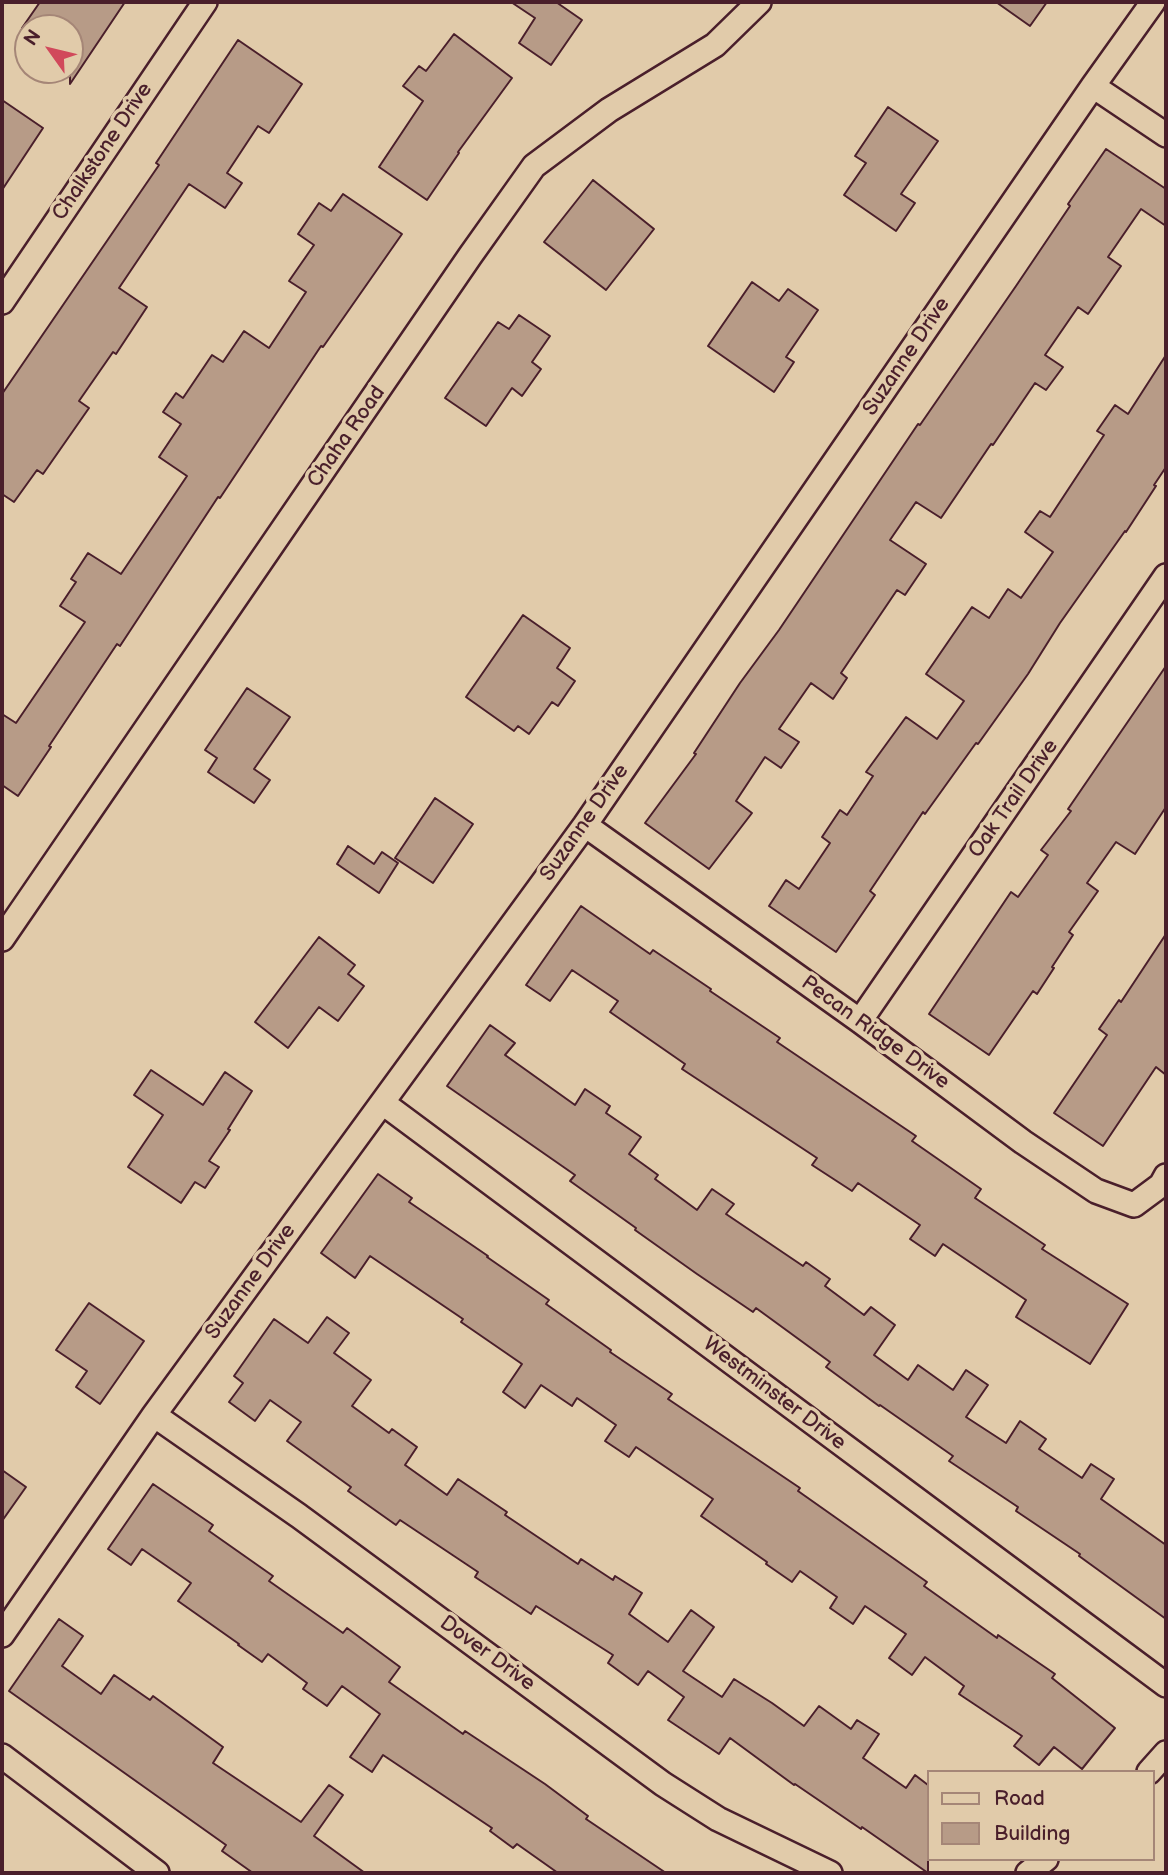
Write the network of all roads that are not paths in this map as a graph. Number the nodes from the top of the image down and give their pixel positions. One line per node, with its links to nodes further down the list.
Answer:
1 (205, 2): 6 (street, Chalkstone Drive)
2 (759, 2): 9 (street, Chaha Road)
3 (1153, 2): 4 (street, Suzanne Drive)
4 (1093, 86): 5 (street); 8 (street, Suzanne Drive)
5 (1166, 135)
6 (2, 302)
7 (1166, 576): 10 (street, Oak Trail Drive)
8 (585, 825): 10 (street, Pecan Ridge Drive); 11 (street, Suzanne Drive)
9 (2, 939)
10 (860, 1021): 12 (street, Pecan Ridge Drive)
11 (383, 1102): 13 (street, Suzanne Drive); 15 (street, Westminster Drive)
12 (1166, 1176)
13 (154, 1415): 14 (street, Suzanne Drive); 21 (street, Dover Drive)
14 (2, 1635)
15 (1166, 1685)
16 (1166, 1753): 18 (street)
17 (2, 1756): 20 (street)
18 (1151, 1770)
19 (1043, 1861): 22 (street)
20 (157, 1873)
21 (830, 1873)
22 (1028, 1873)

